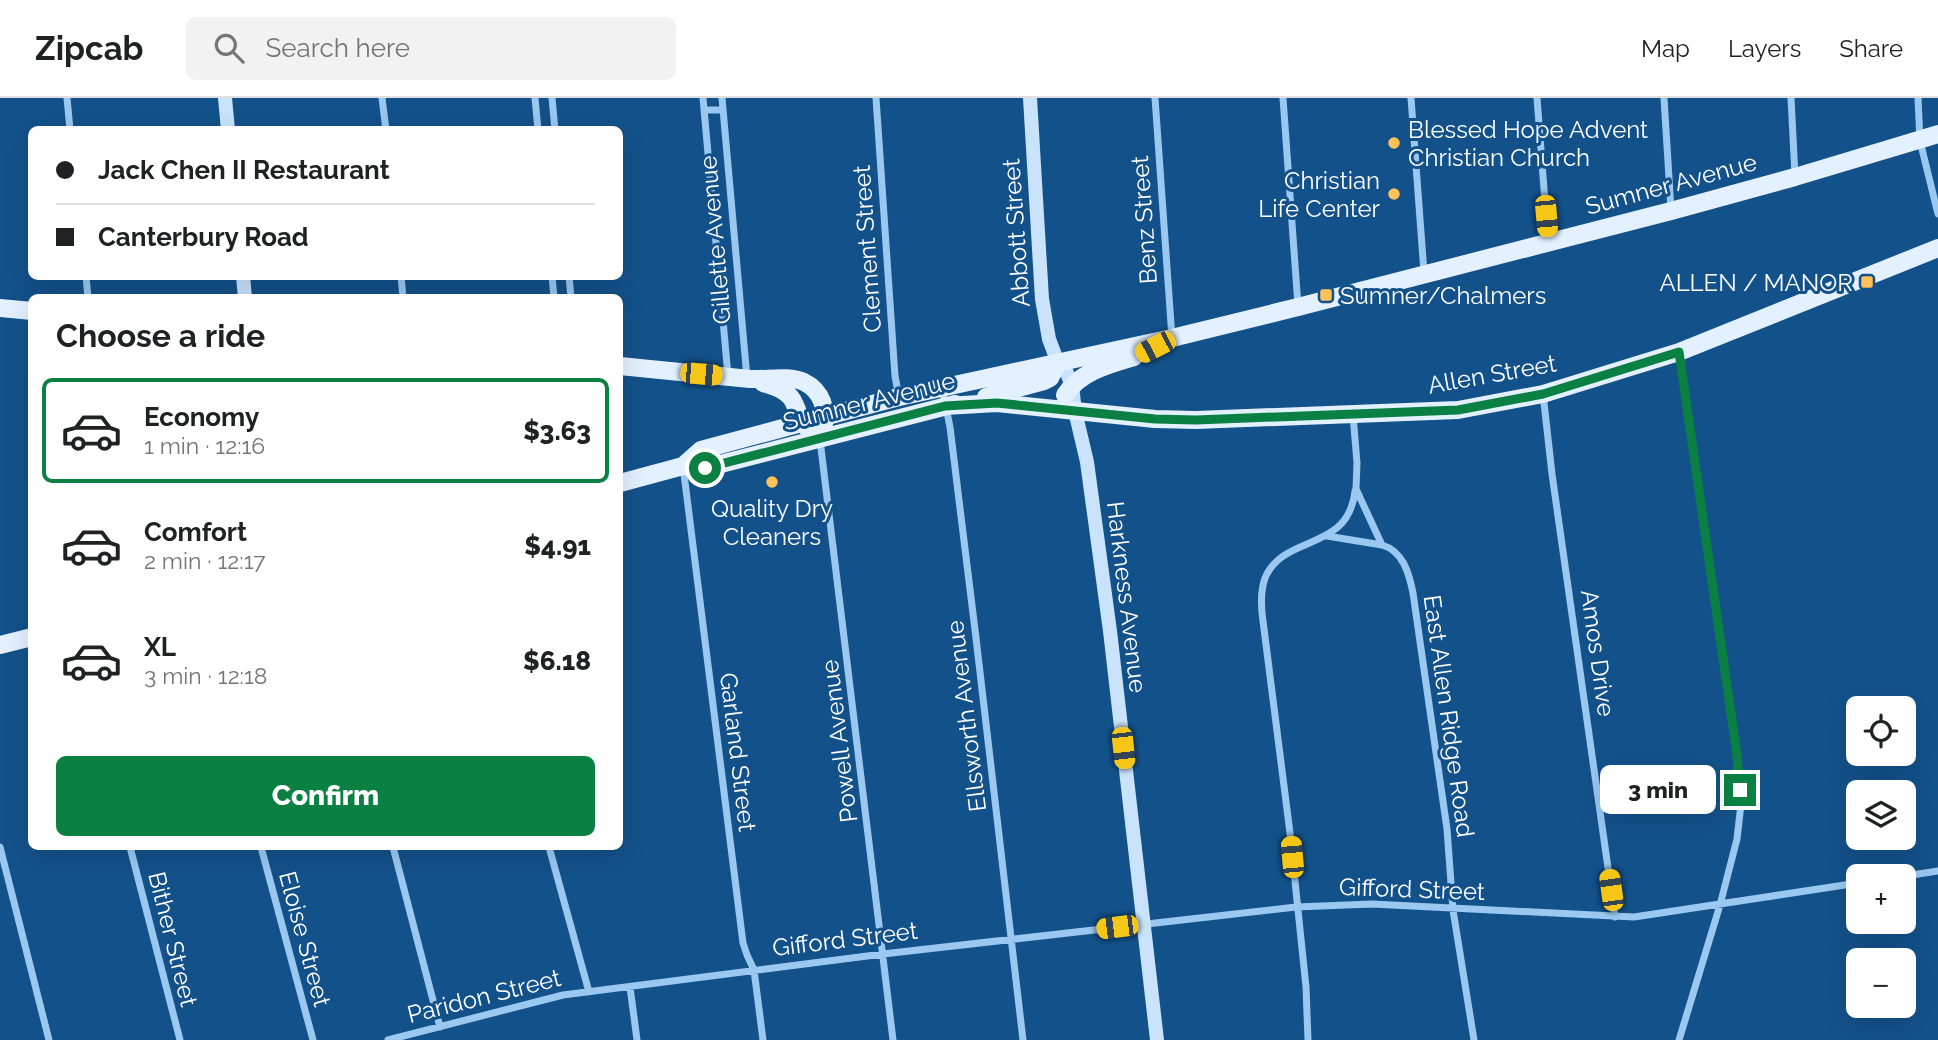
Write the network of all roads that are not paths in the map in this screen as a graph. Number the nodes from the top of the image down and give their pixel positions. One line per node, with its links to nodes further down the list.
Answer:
1 (67, 98): 19 (street)
2 (225, 98): 20 (main road)
3 (382, 98): 21 (street)
4 (535, 98): 22 (street)
5 (552, 98): 23 (street)
6 (703, 98): 17 (street, Gillette Avenue)
7 (722, 98): 18 (street, Gillette Avenue)
8 (876, 98): 44 (street, Clement Street)
9 (1030, 98): 37 (main road, Abbott Street)
10 (1155, 98): 35 (street, Benz Street)
11 (1283, 98): 32 (street)
12 (1411, 98): 31 (street)
13 (1537, 98): 29 (street)
14 (1664, 98): 27 (street)
15 (1791, 98): 26 (street)
16 (1918, 98): 25 (street)
17 (704, 110): 18 (street); 39 (street, Gillette Avenue)
18 (723, 110): 40 (street, Gillette Avenue)
19 (70, 126)
20 (228, 126)
21 (386, 126)
22 (538, 126)
23 (555, 126)
24 (1938, 134): 25 (main road, Sumner Avenue)
25 (1920, 141): 26 (main road, Sumner Avenue); 28 (street)
26 (1795, 177): 27 (main road, Sumner Avenue)
27 (1671, 211): 29 (main road, Sumner Avenue)
28 (1938, 214)
29 (1549, 241): 31 (main road, Sumner Avenue)
30 (1938, 248): 36 (main road, Allen Street)
31 (1424, 273): 32 (main road, Sumner Avenue)
32 (1298, 307): 35 (main road, Sumner Avenue)
33 (0, 308): 34 (main road)
34 (28, 311)
35 (1172, 338): 37 (main road, Sumner Avenue); 42 (main road, Sumner Avenue)
36 (1679, 352): 43 (main road, Allen Street); 66 (street)
37 (1058, 363): 41 (main road, Sumner Avenue); 42 (main road, Abbott Street); 45 (main road, Sumner Avenue)
38 (623, 366): 39 (main road)
39 (728, 376): 40 (main road)
40 (750, 379): 48 (main road); 49 (main road)
41 (942, 388): 44 (main road, Sumner Avenue); 45 (street, Ellsworth Avenue)
42 (1068, 390): 46 (main road, Harkness Avenue)
43 (1543, 394): 47 (main road, Allen Street); 69 (street, Amos Drive)
44 (899, 397): 48 (main road, Sumner Avenue)
45 (945, 406): 46 (main road, Allen Street); 50 (main road, Sumner Avenue); 71 (street, Ellsworth Avenue)
46 (1075, 411): 47 (main road, Allen Street); 70 (main road, Harkness Avenue)
47 (1353, 414): 53 (street, East Allen Ridge Road)
48 (826, 416): 49 (main road, Sumner Avenue); 50 (main road)
49 (800, 423): 50 (main road); 51 (main road, Sumner Avenue)
50 (820, 438): 51 (main road, Sumner Avenue); 72 (street, Powell Avenue)
51 (683, 466): 52 (main road, Sumner Avenue); 73 (street, Garland Street)
52 (623, 482)
53 (1356, 489): 54 (street); 55 (street, East Allen Ridge Road)
54 (1326, 536): 55 (street); 67 (street)
55 (1382, 545): 68 (street, East Allen Ridge Road)
56 (28, 638): 57 (main road)
57 (0, 645)
58 (0, 847): 77 (street)
59 (131, 850): 78 (street, Bither Street)
60 (262, 850): 79 (street, Eloise Street)
61 (394, 850): 76 (street)
62 (550, 850): 75 (street)
63 (1938, 871): 64 (street)
64 (1916, 874)
65 (1846, 885): 66 (street, Gifford Street)
66 (1720, 905): 69 (street, Gifford Street); 88 (street)
67 (1296, 906): 68 (street, Gifford Street); 70 (street, Gifford Street); 86 (street)
68 (1452, 910): 69 (street, Gifford Street); 87 (street, East Allen Ridge Road)
69 (1615, 916)
70 (1143, 924): 71 (street, Gifford Street); 85 (main road, Harkness Avenue)
71 (1012, 940): 72 (street, Gifford Street); 84 (street, Ellsworth Avenue)
72 (883, 954): 73 (street, Gifford Street); 83 (street, Powell Avenue)
73 (754, 970): 74 (street, Gifford Street); 82 (street, Garland Street)
74 (630, 987): 75 (street, Gifford Street); 81 (street)
75 (589, 992): 76 (street, Paridon Street)
76 (440, 1027): 80 (street, Paridon Street)
77 (50, 1040)
78 (180, 1040)
79 (313, 1040)
80 (388, 1040)
81 (637, 1040)
82 (763, 1040)
83 (893, 1040)
84 (1023, 1040)
85 (1157, 1040)
86 (1308, 1040)
87 (1474, 1040)
88 (1679, 1040)

